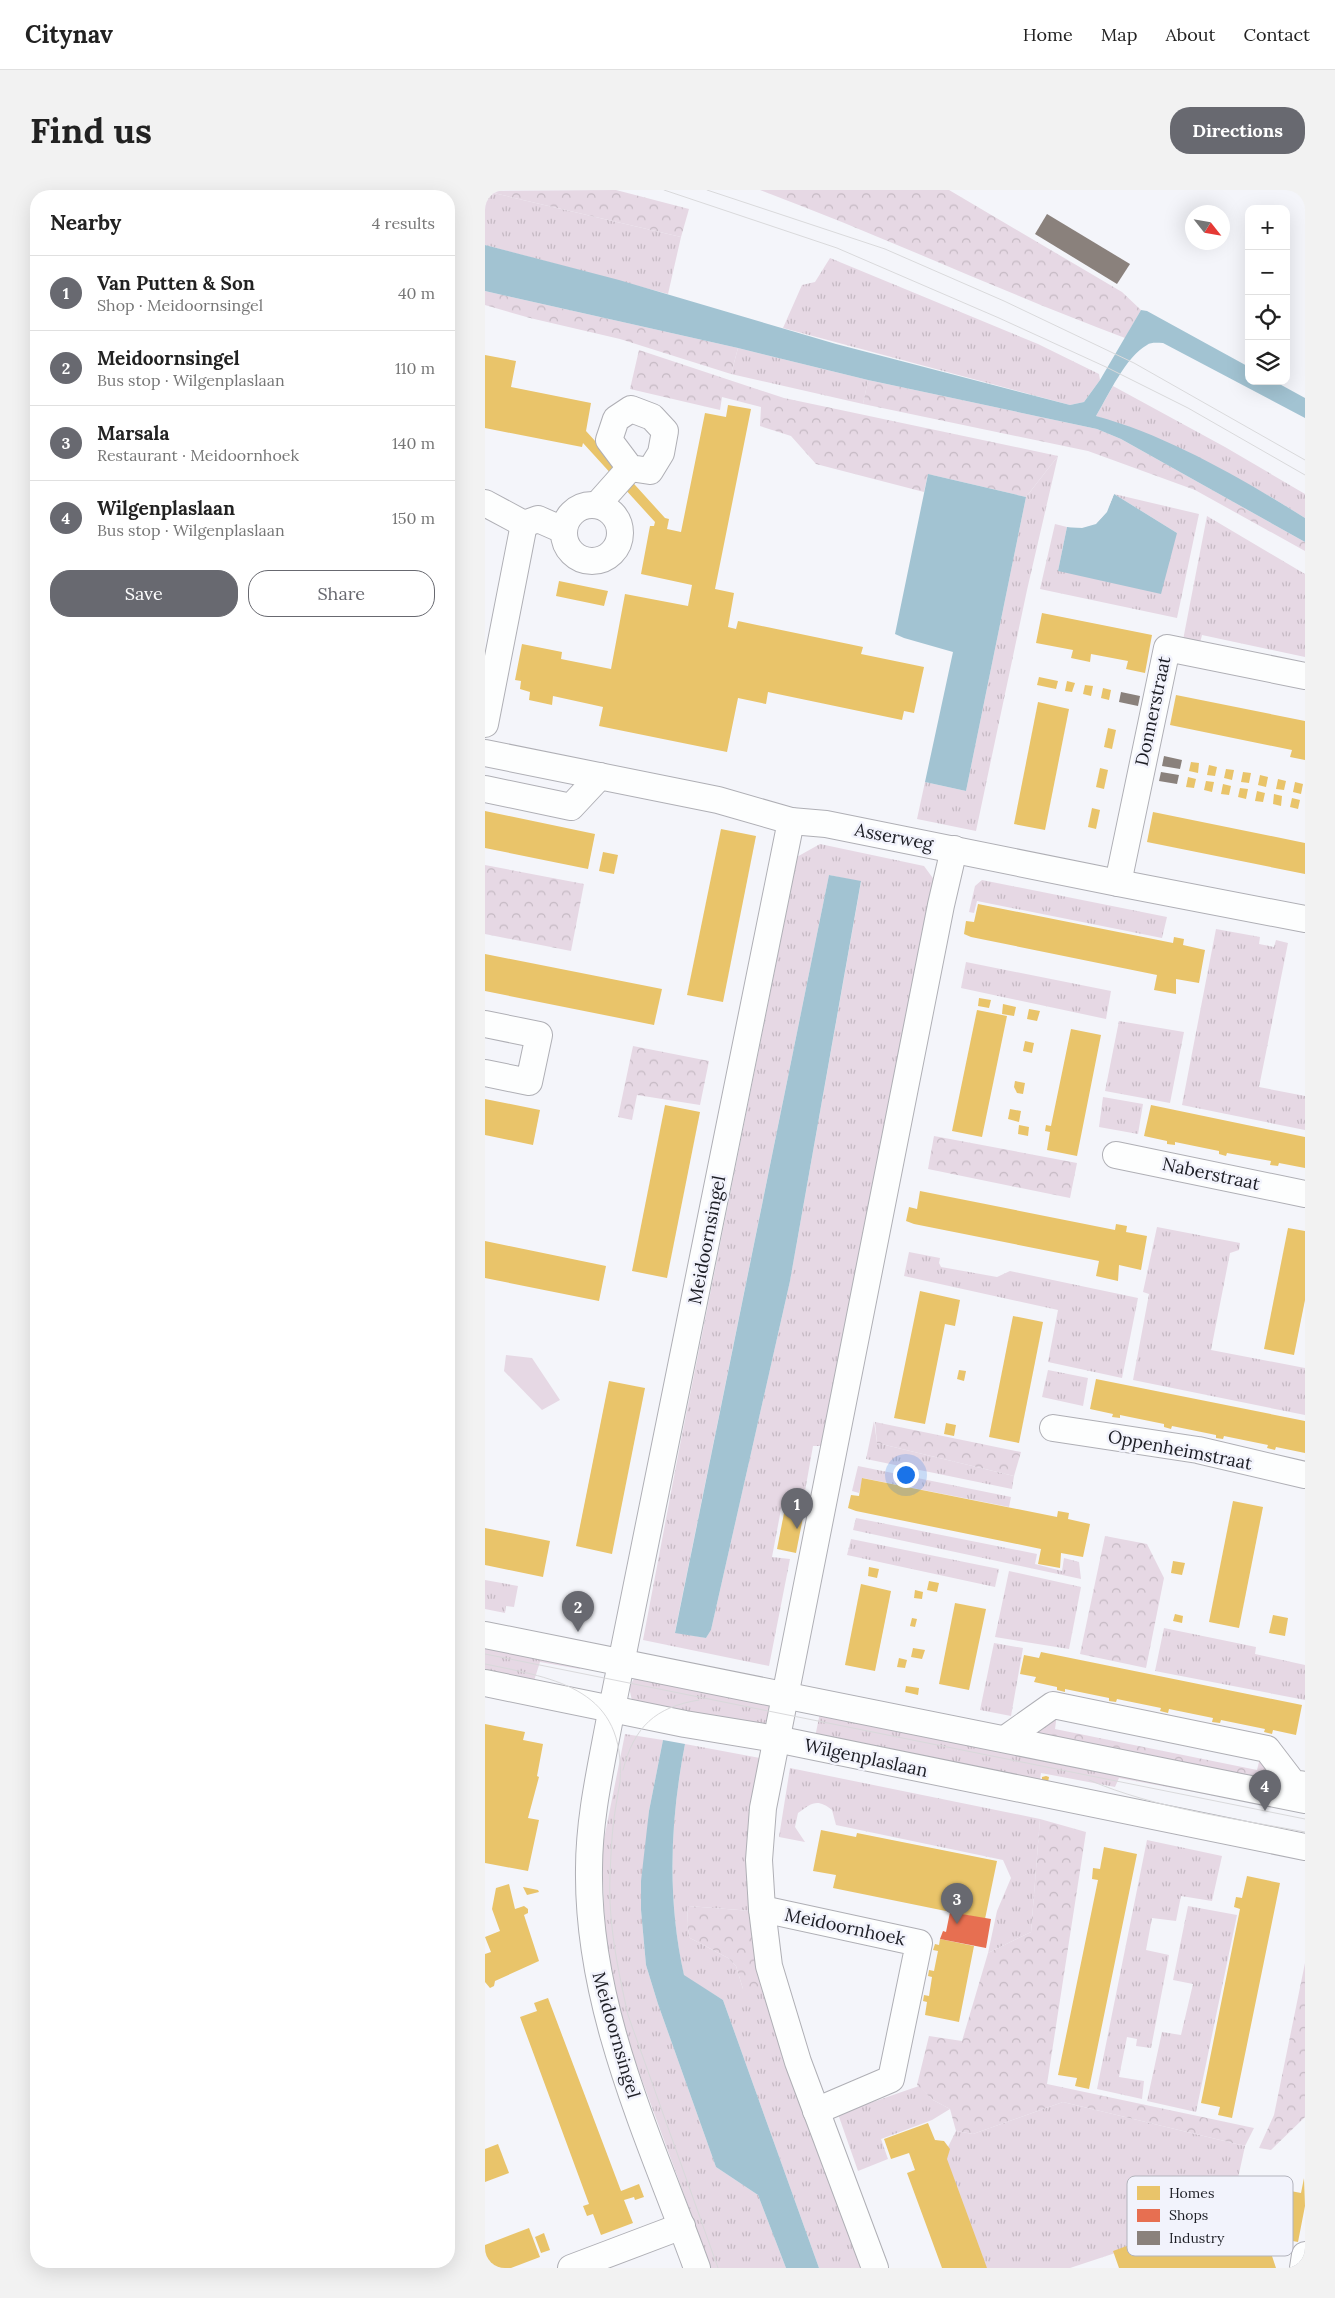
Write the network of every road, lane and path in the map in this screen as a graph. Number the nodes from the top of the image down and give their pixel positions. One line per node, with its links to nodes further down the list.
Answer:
1 (630, 468): 3 (street)
2 (485, 504): 4 (street)
3 (598, 504): 5 (street); 5 (street)
4 (524, 524): 5 (street); 7 (street)
5 (563, 530)
6 (1305, 676): 13 (street, Donnerstraat)
7 (485, 724)
8 (485, 753): 9 (street, Asserweg)
9 (600, 776): 10 (street); 11 (street, Asserweg)
10 (485, 789)
11 (791, 821): 12 (street, Asserweg); 22 (street, Meidoornsingel)
12 (954, 849): 13 (street, Asserweg); 24 (street)
13 (1118, 883): 14 (street, Asserweg)
14 (1305, 918)
15 (485, 1024): 16 (street)
16 (485, 1073)
17 (1116, 1155): 18 (street, Naberstraat)
18 (1305, 1194)
19 (1053, 1428): 20 (street, Oppenheimstraat)
20 (1305, 1475)
21 (485, 1635): 22 (street)
22 (621, 1664): 24 (street); 25 (street, Meidoornsingel)
23 (485, 1683): 25 (street, Wilgenplaslaan)
24 (786, 1696): 26 (street); 27 (street)
25 (612, 1708): 26 (street, Wilgenplaslaan); 33 (street, Meidoornsingel)
26 (776, 1739): 30 (street, Wilgenplaslaan); 31 (street)
27 (1005, 1739): 28 (street); 29 (street)
28 (1305, 1785)
29 (1305, 1800)
30 (1305, 1847)
31 (762, 1908): 32 (street); 32 (street, Meidoornhoek)
32 (816, 2111): 37 (street)
33 (682, 2226): 35 (street); 36 (street, Meidoornsingel)
34 (1305, 2255): 38 (street)
35 (571, 2268)
36 (697, 2268)
37 (875, 2268)
38 (1303, 2268)

